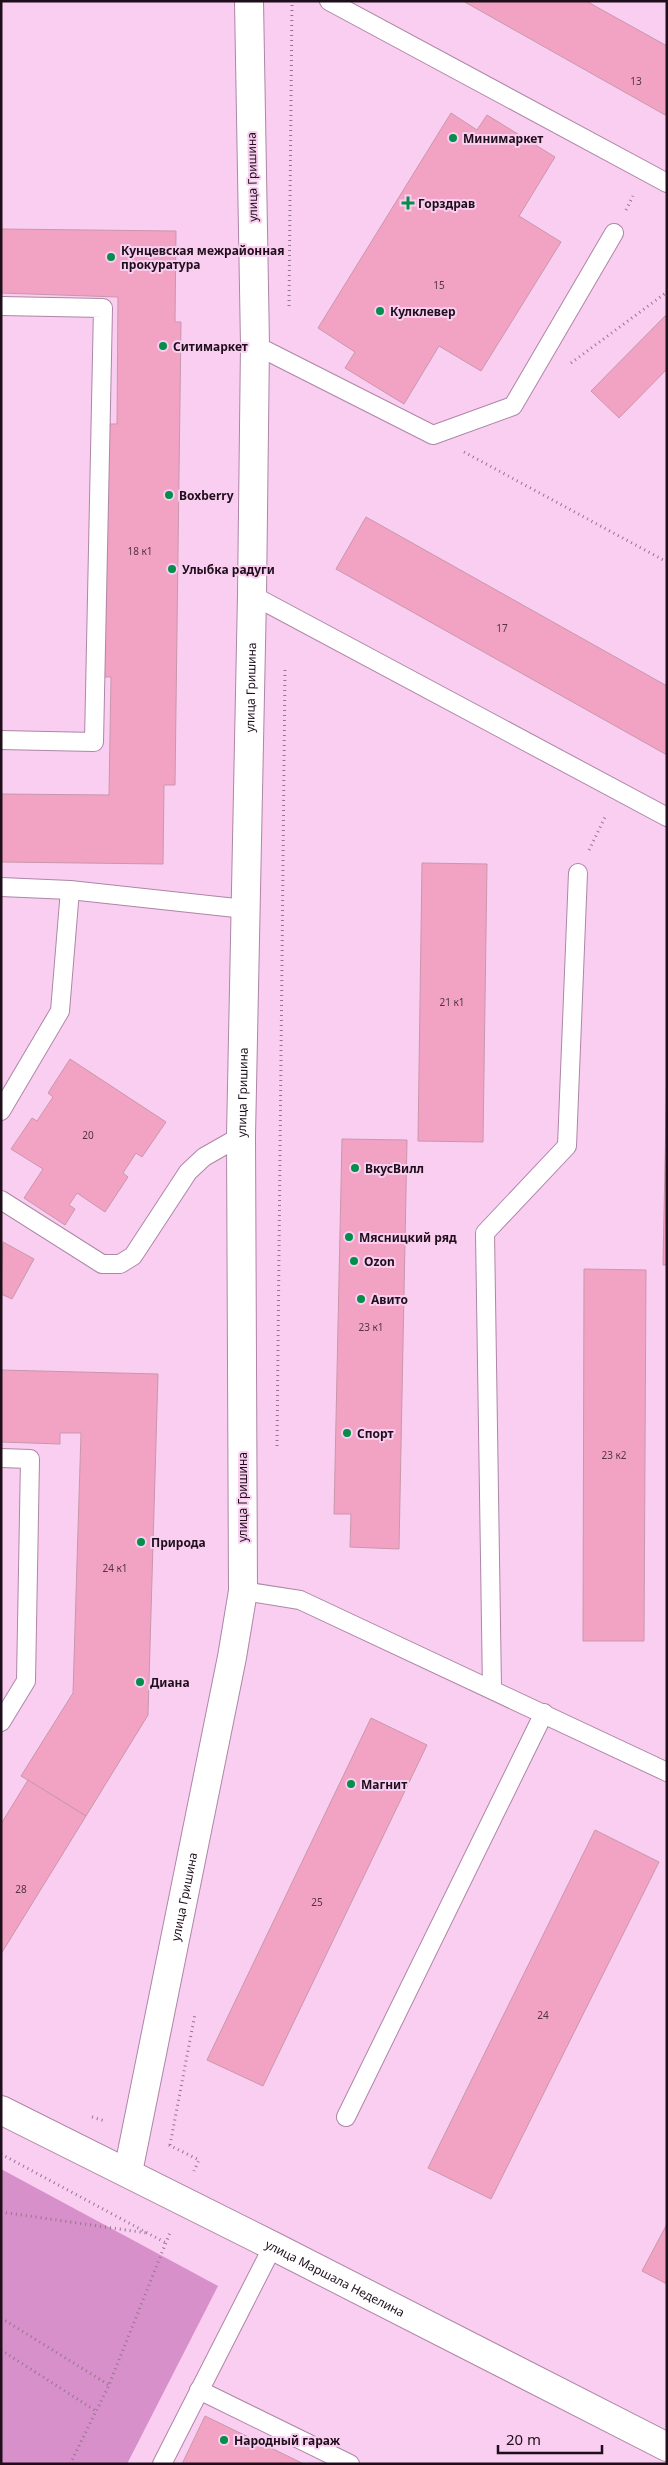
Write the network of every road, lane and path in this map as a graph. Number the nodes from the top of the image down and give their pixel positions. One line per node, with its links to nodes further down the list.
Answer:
1 (249, 1): 8 (street, улица Гришина)
2 (329, 1): 3 (lane)
3 (645, 171): 4 (lane); 5 (path)
4 (667, 183)
5 (614, 233): 10 (lane)
6 (667, 292): 9 (path)
7 (1, 306): 13 (lane)
8 (255, 345): 10 (lane); 12 (street, улица Гришина)
9 (567, 366)
10 (433, 435): 11 (path)
11 (667, 562)
12 (252, 595): 14 (lane); 19 (street, улица Гришина)
13 (1, 740)
14 (618, 790): 15 (lane); 16 (path)
15 (667, 817)
16 (578, 873): 25 (lane)
17 (1, 887): 18 (lane)
18 (70, 890): 19 (lane); 20 (lane)
19 (245, 908): 21 (street, улица Гришина)
20 (1, 1111)
21 (241, 1136): 22 (lane); 24 (street, улица Гришина)
22 (1, 1200)
23 (1, 1458): 27 (lane)
24 (242, 1591): 25 (lane); 31 (street, улица Гришина)
25 (492, 1689): 26 (lane)
26 (544, 1713): 28 (lane); 30 (lane)
27 (1, 1722)
28 (667, 1772)
29 (1, 2110): 33 (street, улица Маршала Неделина)
30 (346, 2117)
31 (138, 2129): 33 (street, улица Гришина); 34 (path)
32 (1, 2154): 36 (path)
33 (128, 2172): 34 (street, улица Маршала Неделина)
34 (184, 2201): 37 (path); 38 (street, улица Маршала Неделина)
35 (1, 2212): 36 (path)
36 (150, 2234): 37 (path)
37 (166, 2243): 41 (path)
38 (273, 2246): 42 (lane); 44 (street, улица Маршала Неделина)
39 (1, 2318): 41 (path)
40 (1, 2350): 43 (path)
41 (109, 2385): 43 (path)
42 (199, 2390): 46 (lane); 47 (lane)
43 (96, 2411): 45 (path)
44 (667, 2447)
45 (70, 2464)
46 (162, 2464)
47 (350, 2464)

